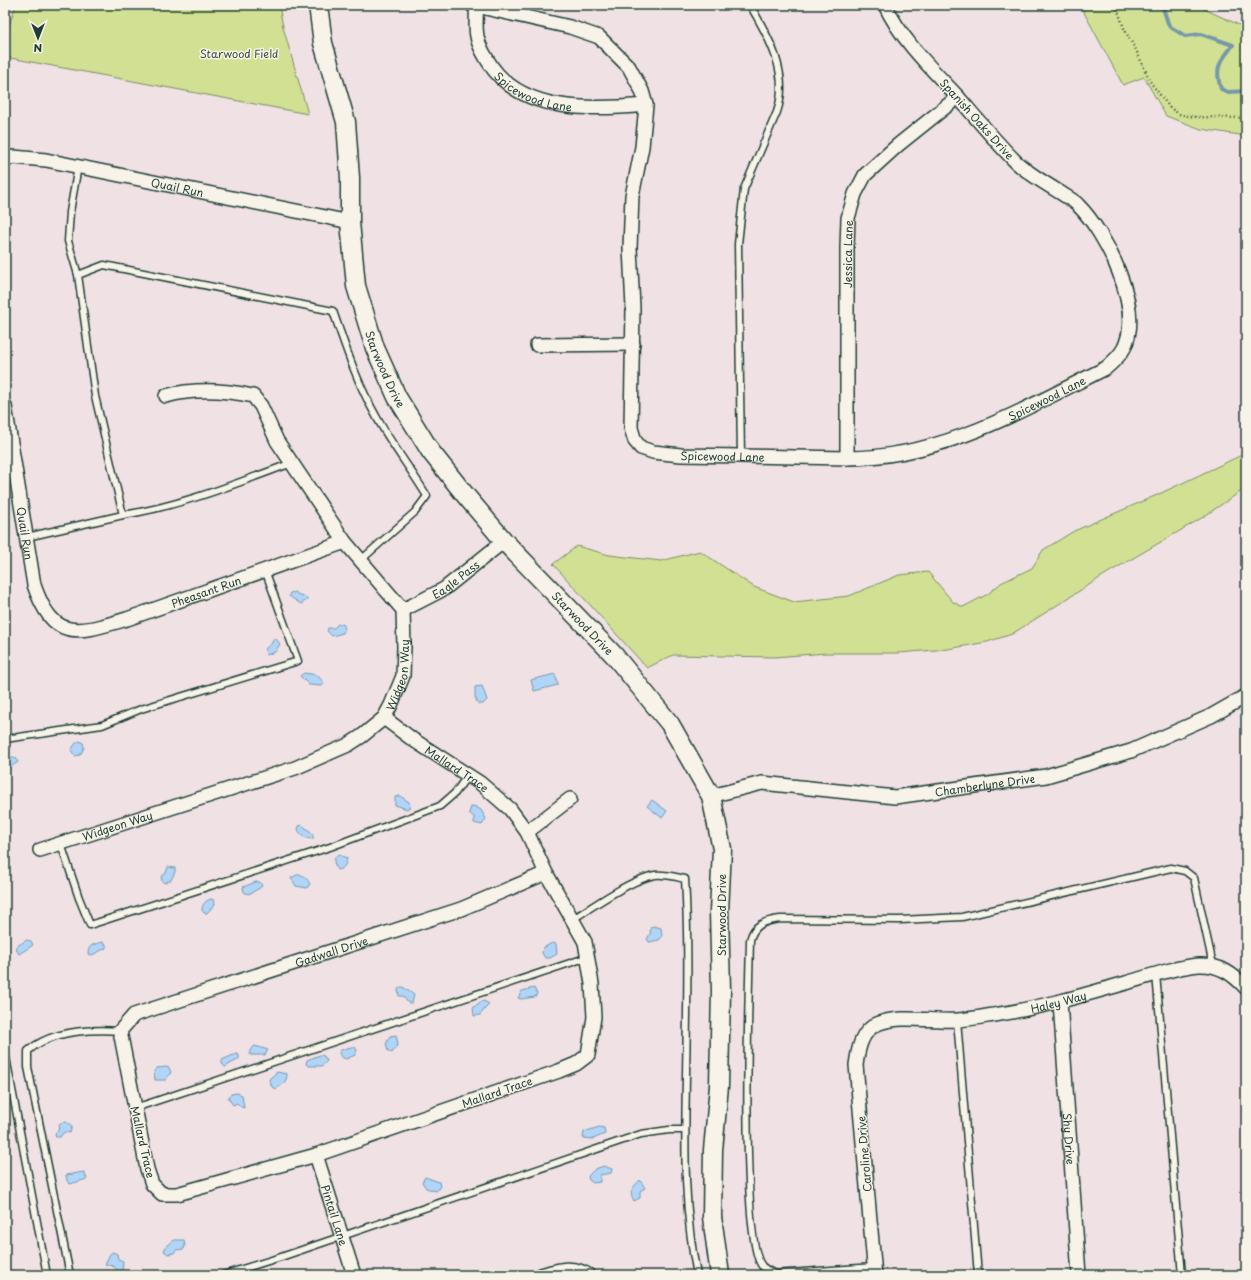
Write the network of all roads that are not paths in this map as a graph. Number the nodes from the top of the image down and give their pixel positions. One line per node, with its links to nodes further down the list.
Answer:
1 (318, 5): 10 (street, Starwood Drive)
2 (474, 5): 5 (street, Spicewood Lane); 7 (street, Spicewood Lane)
3 (750, 5): 17 (lane)
4 (885, 5): 6 (street, Spanish Oaks Drive)
5 (506, 8): 7 (street, Spicewood Lane)
6 (958, 97): 14 (street, Spanish Oaks Drive); 18 (street, Jessica Lane)
7 (646, 105): 12 (street, Spicewood Lane)
8 (5, 160): 9 (street, Quail Run)
9 (78, 166): 10 (street, Quail Run); 11 (lane)
10 (350, 222): 22 (street, Starwood Drive)
11 (78, 275): 20 (lane); 24 (lane)
12 (633, 344): 13 (street); 17 (street, Spicewood Lane)
13 (537, 345)
14 (1125, 347): 18 (street, Spicewood Lane)
15 (166, 396): 19 (street)
16 (5, 406): 21 (street, Quail Run)
17 (741, 456): 18 (street, Spicewood Lane)
18 (847, 458)
19 (292, 463): 20 (lane); 23 (street)
20 (123, 515): 21 (lane)
21 (27, 537): 27 (street, Quail Run)
22 (504, 541): 26 (street, Eagle Pass); 32 (street, Starwood Drive)
23 (345, 542): 24 (street); 25 (street, Pheasant Run)
24 (361, 560): 26 (street)
25 (265, 570): 27 (street, Pheasant Run); 30 (lane)
26 (403, 610): 29 (street, Widgeon Way)
27 (64, 628)
28 (1246, 696): 32 (street, Chamberlyne Drive)
29 (384, 718): 31 (street, Mallard Trace); 35 (street, Widgeon Way)
30 (5, 739)
31 (468, 775): 34 (street, Mallard Trace); 35 (lane)
32 (711, 796): 60 (street, Starwood Drive)
33 (570, 799): 34 (street)
34 (527, 832): 37 (street, Mallard Trace)
35 (61, 844): 36 (street, Widgeon Way)
36 (40, 850)
37 (546, 873): 38 (street, Mallard Trace); 45 (street, Gadwall Drive)
38 (573, 919): 39 (street, Mallard Trace); 49 (lane)
39 (588, 957): 48 (lane); 50 (street, Mallard Trace)
40 (1213, 965): 41 (street, Haley Way); 42 (street); 52 (lane)
41 (1156, 974): 43 (street, Haley Way); 63 (lane)
42 (1246, 988)
43 (1060, 1002): 44 (street, Haley Way); 62 (street, Shy Drive)
44 (957, 1020): 46 (street, Haley Way); 61 (lane)
45 (120, 1031): 48 (street, Mallard Trace); 54 (lane)
46 (864, 1035): 52 (street, Caroline Drive)
47 (5, 1052): 53 (lane)
48 (135, 1108): 50 (street, Mallard Trace)
49 (684, 1130): 51 (lane); 59 (lane)
50 (316, 1155): 51 (street, Pintail Lane)
51 (342, 1235): 55 (lane); 56 (street, Pintail Lane)
52 (875, 1271)
53 (47, 1275)
54 (70, 1275)
55 (223, 1275)
56 (354, 1275)
57 (541, 1275): 58 (street)
58 (588, 1275)
59 (697, 1275)
60 (720, 1275)
61 (978, 1275)
62 (1080, 1275)
63 (1182, 1275)

